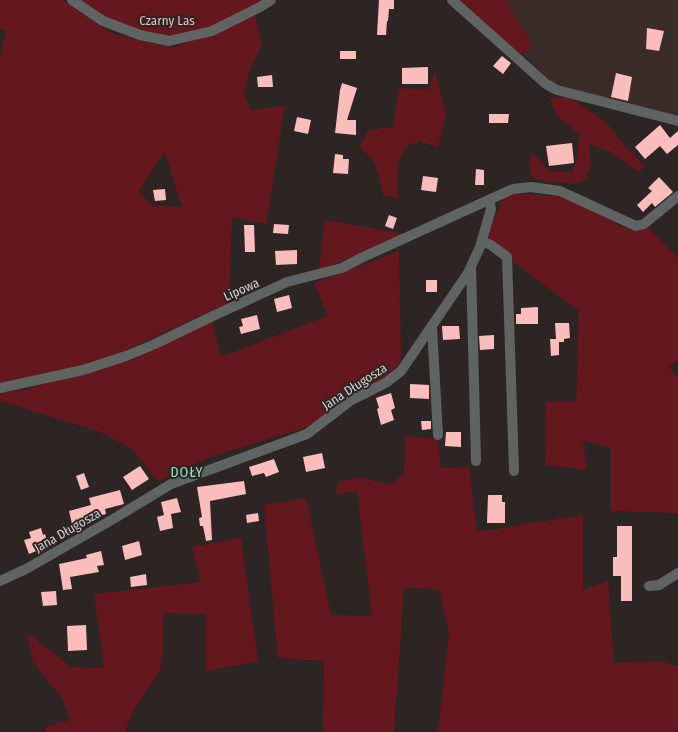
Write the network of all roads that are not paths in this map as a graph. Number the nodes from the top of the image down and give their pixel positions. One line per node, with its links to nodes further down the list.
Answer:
1 (72, 0): 2 (street)
2 (271, 0)
3 (452, 0): 4 (street)
4 (678, 122)
5 (678, 196): 6 (street)
6 (489, 200): 7 (street, Jana Długosza); 10 (street, Lipowa)
7 (482, 241): 8 (street, Jana Długosza); 13 (street)
8 (471, 266): 9 (street, Jana Długosza); 12 (street)
9 (432, 327): 11 (street); 15 (street, Jana Długosza)
10 (0, 388)
11 (438, 435)
12 (476, 461)
13 (514, 471)
14 (678, 573): 16 (street)
15 (0, 581)
16 (649, 586)

